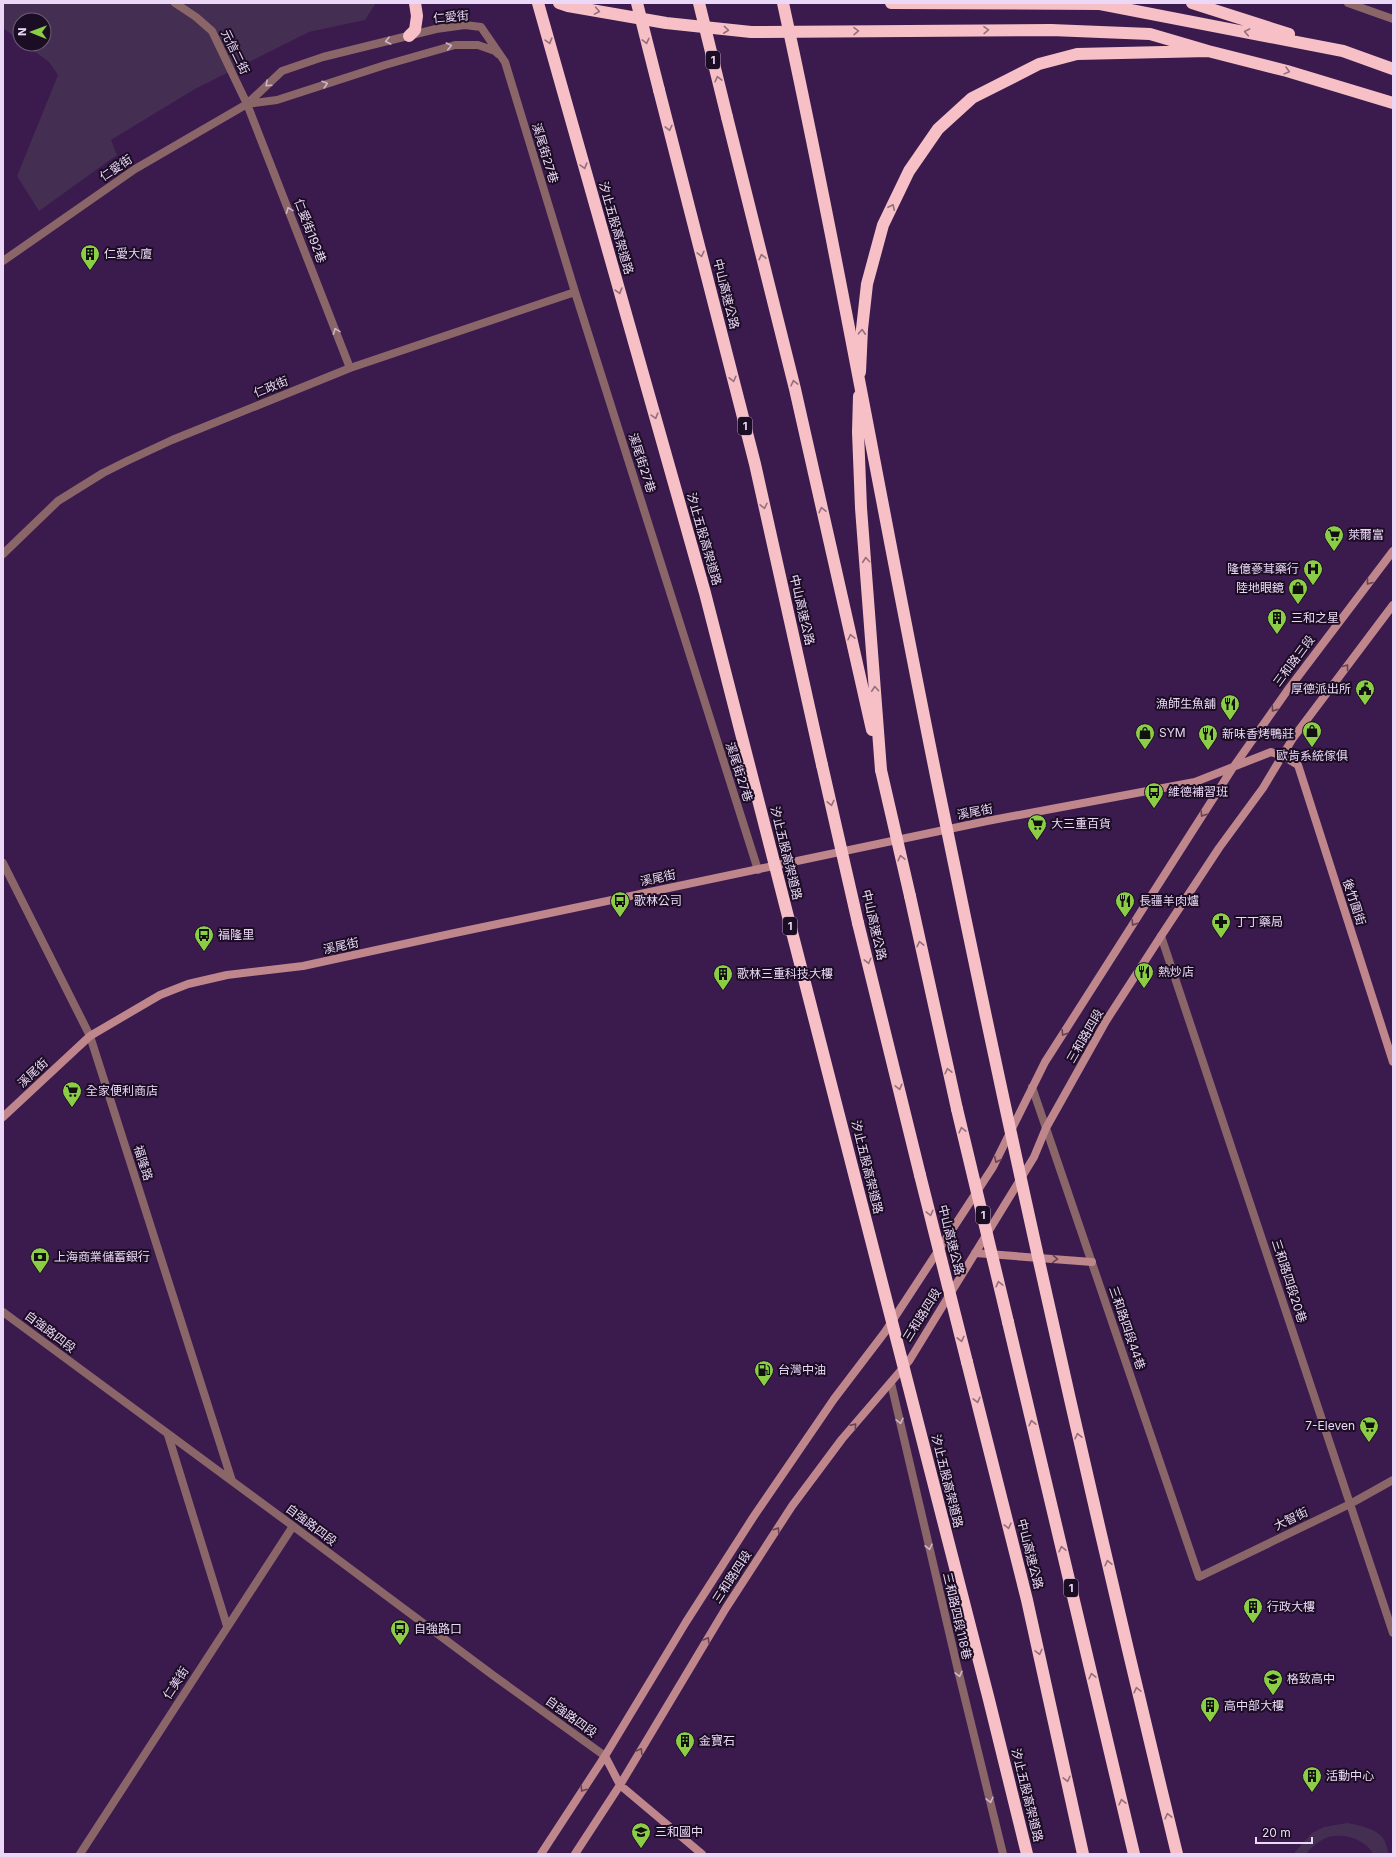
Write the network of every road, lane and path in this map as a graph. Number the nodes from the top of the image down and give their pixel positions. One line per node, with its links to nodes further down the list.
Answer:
1 (175, 3): 18 (street, 元信二街)
2 (415, 3): 12 (highway)
3 (538, 3): 55 (highway, 汐止五股高架道路 / 1, one-way to 55, bridge)
4 (559, 3): 13 (highway, one-way to 13)
5 (637, 3): 56 (highway, 中山高速公路 / 1, one-way to 56, bridge)
6 (699, 3): 27 (highway, 1, one-way to 6, bridge)
7 (783, 3): 58 (highway, one-way to 7, bridge)
8 (891, 3): 14 (highway, one-way to 8)
9 (1192, 3): 14 (highway)
10 (1348, 3): 11 (street)
11 (1393, 19)
12 (409, 36): 15 (street, 仁愛街); 18 (street, 仁愛街, one-way to 18)
13 (1208, 51): 17 (highway, one-way to 17); 27 (highway, one-way to 13)
14 (1343, 51): 16 (highway)
15 (505, 62): 18 (street, 仁愛街, one-way to 15); 20 (street, 溪尾街27巷)
16 (1393, 70)
17 (1393, 103)
18 (247, 104): 19 (street, 仁愛街); 21 (street, 仁愛街192巷, one-way to 18)
19 (3, 261)
20 (575, 292): 21 (street, 仁政街); 29 (street, 溪尾街27巷)
21 (350, 368): 23 (street, 仁政街)
22 (1393, 551): 26 (main road, 三和路三段, one-way to 26)
23 (3, 554)
24 (1393, 605): 25 (main road, one-way to 24)
25 (1283, 756): 26 (main road, 溪尾街); 30 (main road, 三和路四段); 32 (main road, 後竹圍街)
26 (1232, 769): 29 (main road, 溪尾街); 33 (main road, 三和路四段, one-way to 33)
27 (881, 770): 57 (highway, 1, one-way to 27, bridge)
28 (3, 863): 31 (street, 福隆路)
29 (758, 870): 31 (main road, 溪尾街)
30 (1161, 936): 35 (main road, 三和路四段); 43 (street, 三和路四段20巷)
31 (90, 1036): 34 (main road, 溪尾街); 42 (street, 福隆路)
32 (1393, 1062)
33 (1032, 1087): 35 (street, 三和路四段44巷); 48 (main road, 三和路四段, one-way to 48)
34 (3, 1117)
35 (1046, 1128): 36 (main road, 三和路四段); 37 (street, 三和路四段44巷)
36 (975, 1253): 37 (main road, one-way to 37); 39 (main road, 三和路四段)
37 (1092, 1262): 45 (street, 三和路四段44巷)
38 (3, 1312): 40 (street, 自強路四段)
39 (891, 1383): 49 (main road, 三和路四段, one-way to 39); 54 (street, 三和路四段118巷, one-way to 54)
40 (168, 1435): 42 (street, 自強路四段); 46 (street)
41 (1393, 1480): 43 (street, 大智街)
42 (232, 1481): 44 (street, 自強路四段)
43 (1350, 1504): 45 (street, 大智街); 47 (street, 三和路四段20巷)
44 (293, 1526): 46 (street, 仁美街); 48 (street, 自強路四段)
45 (1199, 1577)
46 (226, 1626): 50 (street, 仁美街)
47 (1393, 1633)
48 (605, 1756): 49 (main road); 51 (main road, 三和路四段, one-way to 51)
49 (620, 1785): 52 (main road, 三和路四段); 53 (main road)
50 (80, 1854)
51 (541, 1854)
52 (575, 1854)
53 (702, 1854)
54 (1003, 1854)
55 (1027, 1854)
56 (1083, 1854)
57 (1134, 1854)
58 (1177, 1854)

